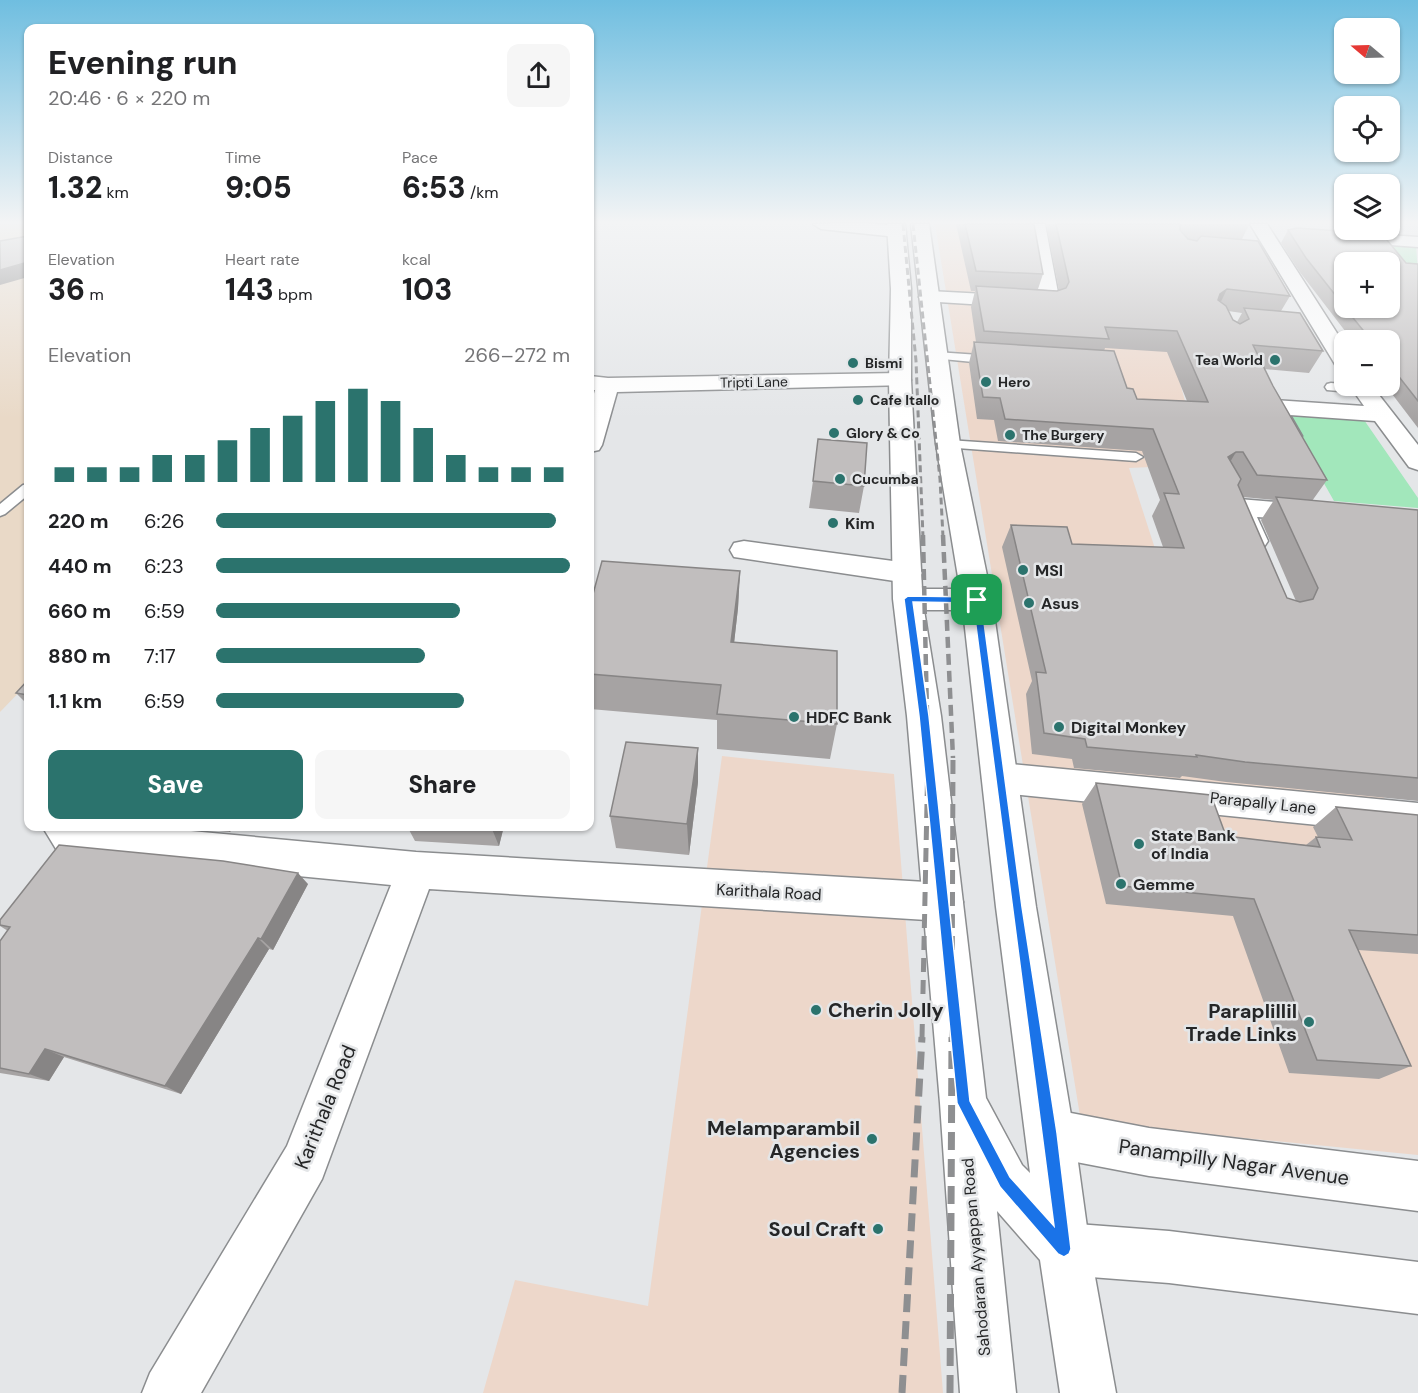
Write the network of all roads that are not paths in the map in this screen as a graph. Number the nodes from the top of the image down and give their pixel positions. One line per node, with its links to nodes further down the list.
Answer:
1 (901, 289): 11 (street, Sahodaran Ayyappan Road)
2 (926, 289): 5 (street)
3 (1048, 289): 5 (street)
4 (1298, 289): 7 (street)
5 (929, 297): 9 (street)
6 (1301, 327): 7 (street)
7 (1324, 328): 8 (street)
8 (1334, 344)
9 (936, 356): 10 (lane); 16 (street)
10 (1005, 360)
11 (900, 380): 12 (street, Tripti Lane); 25 (street, Sahodaran Ayyappan Road)
12 (599, 384): 15 (street, Tripti Lane)
13 (1369, 396): 14 (street)
14 (1383, 414): 17 (street); 19 (street)
15 (594, 418)
16 (948, 444): 18 (lane); 26 (street)
17 (1301, 456)
18 (1136, 457)
19 (1418, 462)
20 (24, 491): 22 (lane)
21 (1329, 505): 24 (street)
22 (0, 512)
23 (744, 550): 25 (street)
24 (1266, 569)
25 (908, 586): 26 (street); 31 (street, Sahodaran Ayyappan Road)
26 (977, 600): 27 (street)
27 (1000, 778): 28 (street, Parapally Lane); 33 (street)
28 (1418, 819)
29 (64, 831): 30 (street, Karithala Road)
30 (416, 870): 31 (street, Karithala Road); 37 (street, Karithala Road)
31 (943, 902): 32 (street, Sahodaran Ayyappan Road)
32 (963, 1103): 35 (street); 38 (street, Sahodaran Ayyappan Road)
33 (1050, 1133): 34 (street, Panampilly Nagar Avenue); 35 (street)
34 (1418, 1186)
35 (1064, 1249): 36 (street); 39 (street)
36 (1418, 1288)
37 (170, 1393)
38 (988, 1393)
39 (1088, 1393)

